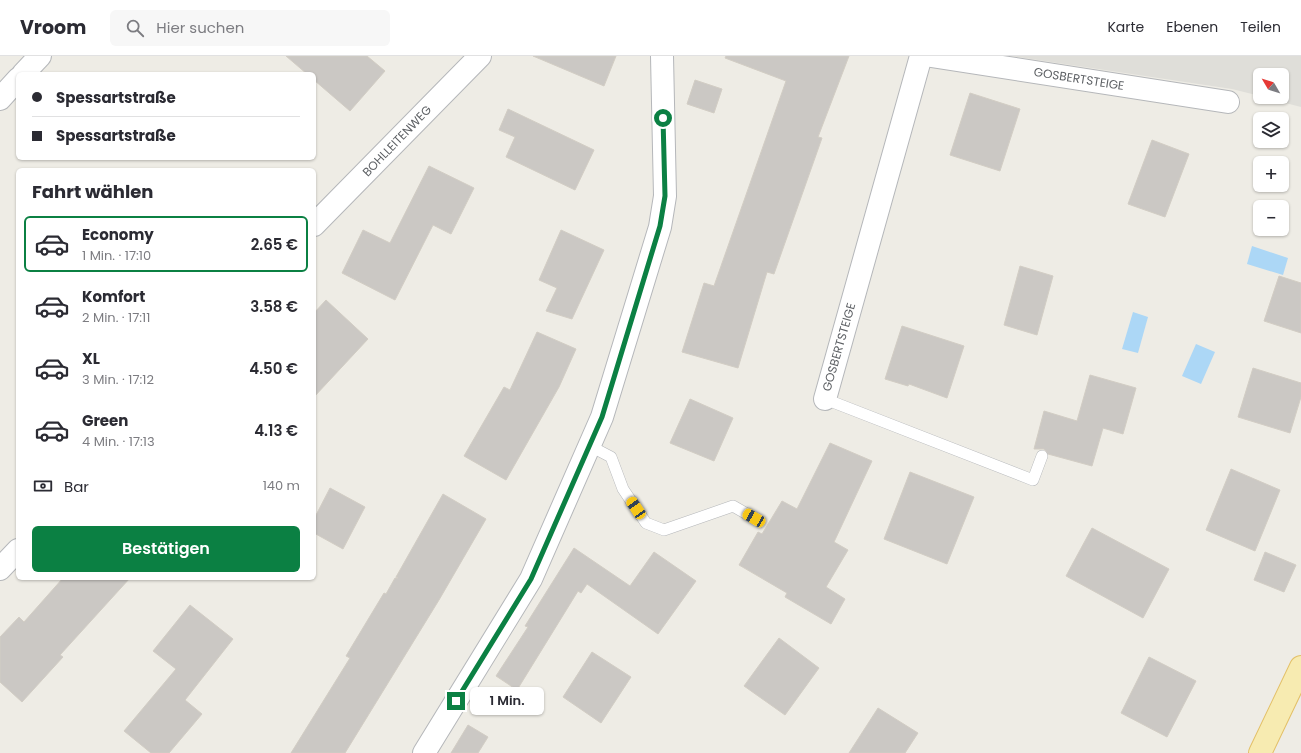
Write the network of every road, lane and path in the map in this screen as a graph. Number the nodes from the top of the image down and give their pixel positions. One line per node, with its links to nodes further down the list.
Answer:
1 (40, 56): 6 (street)
2 (480, 56): 10 (street, BOHLLEITENWEG)
3 (662, 56): 12 (street)
4 (921, 56): 11 (street, GOSBERTSTEIGE)
5 (930, 56): 9 (street, GOSBERTSTEIGE)
6 (25, 72)
7 (16, 82): 8 (street)
8 (0, 99)
9 (1228, 102)
10 (316, 223)
11 (825, 399): 13 (lane, GOSBERTSTEIGE)
12 (590, 446): 14 (lane); 19 (street)
13 (1042, 456)
14 (754, 518)
15 (16, 552): 16 (street)
16 (0, 569)
17 (1301, 667): 18 (main road)
18 (1296, 695): 20 (main road)
19 (424, 753)
20 (1260, 753)

